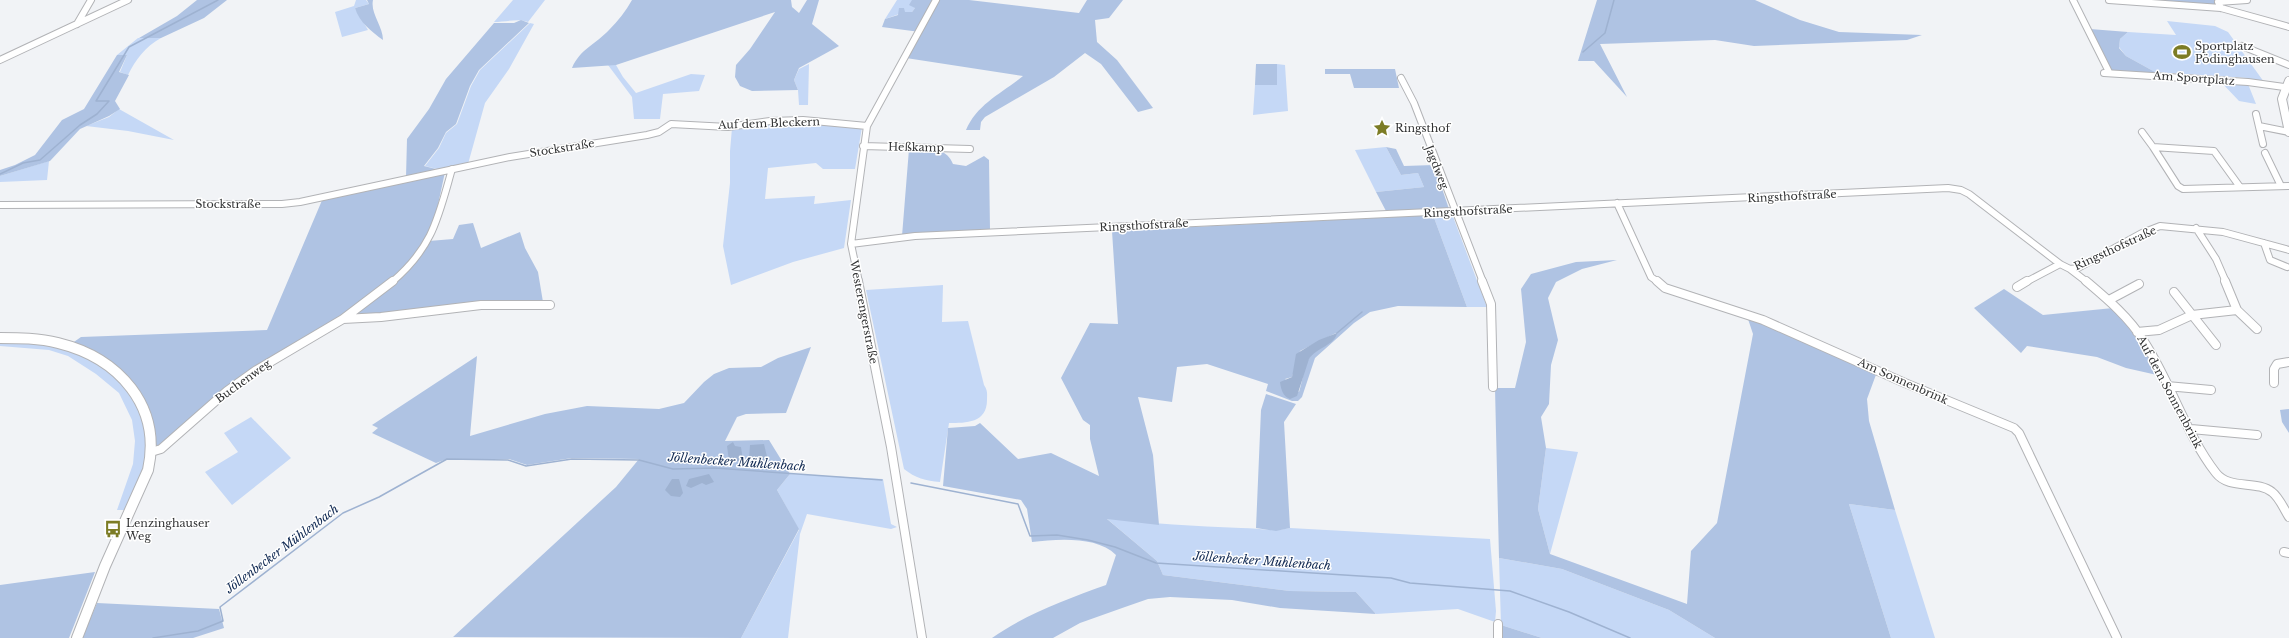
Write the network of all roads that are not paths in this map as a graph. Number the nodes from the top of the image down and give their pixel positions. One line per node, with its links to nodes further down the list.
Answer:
1 (91, 0): 8 (street)
2 (128, 0): 8 (street)
3 (936, 0): 18 (street, Westerengerstraße)
4 (2073, 0): 14 (street, Am Sportplatz)
5 (2108, 0): 7 (street)
6 (2247, 0): 7 (street)
7 (2222, 8): 9 (street)
8 (77, 24): 11 (street)
9 (2289, 27)
10 (2242, 46): 12 (street)
11 (0, 60)
12 (2289, 64)
13 (1401, 78): 33 (street, Jagdweg)
14 (2288, 83): 15 (main road)
15 (2286, 101): 20 (main road)
16 (2256, 114): 19 (street)
17 (671, 124): 18 (street, Auf dem Bleckern); 27 (street, Stockstraße)
18 (868, 126): 23 (street, Westerengerstraße)
19 (2259, 126): 20 (street); 22 (street)
20 (2289, 131)
21 (2142, 132): 24 (street)
22 (2263, 144)
23 (863, 146): 25 (street, Heßkamp); 36 (street, Westerengerstraße)
24 (2153, 147): 30 (street); 30 (street)
25 (970, 149)
26 (2265, 153): 28 (street)
27 (452, 169): 32 (street, Stockstraße); 48 (street, Buchenweg)
28 (2282, 186): 29 (street); 30 (street)
29 (2289, 186)
30 (2240, 188)
31 (1617, 204): 33 (street, Ringsthofstraße); 38 (street, Ringsthofstraße); 66 (street, Am Sonnenbrink)
32 (0, 205)
33 (1455, 211): 36 (street, Ringsthofstraße); 56 (street, Jagdweg)
34 (2196, 228): 35 (street, Ringsthofstraße); 40 (street, Ringsthofstraße); 46 (street)
35 (2264, 243): 37 (street, Ringsthofstraße); 39 (street)
36 (851, 244): 64 (street, Westerengerstraße)
37 (2289, 250)
38 (2060, 264): 40 (street, Ringsthofstraße); 42 (street, Ringsthofstraße)
39 (2287, 267)
40 (2070, 269): 44 (street, Auf dem Sonnenbrink)
41 (2139, 284): 44 (street)
42 (2017, 287)
43 (2174, 292): 47 (street)
44 (2109, 300): 50 (street, Auf dem Sonnenbrink)
45 (550, 304): 48 (street, Buchenweg)
46 (2237, 310): 47 (street); 49 (street)
47 (2192, 315): 50 (street); 52 (street)
48 (343, 319): 60 (street, Buchenweg)
49 (2257, 329)
50 (2137, 332): 55 (street, Auf dem Sonnenbrink)
51 (0, 338): 60 (main road)
52 (2216, 345)
53 (2289, 362): 54 (street)
54 (2274, 383)
55 (2167, 386): 57 (street); 58 (street, Auf dem Sonnenbrink)
56 (1493, 387)
57 (2211, 390)
58 (2191, 429): 59 (street); 61 (street, Auf dem Sonnenbrink)
59 (2257, 435)
60 (151, 452): 63 (main road)
61 (2289, 517)
62 (1498, 624): 65 (street)
63 (77, 638)
64 (922, 638)
65 (1498, 638)
66 (2117, 638)

